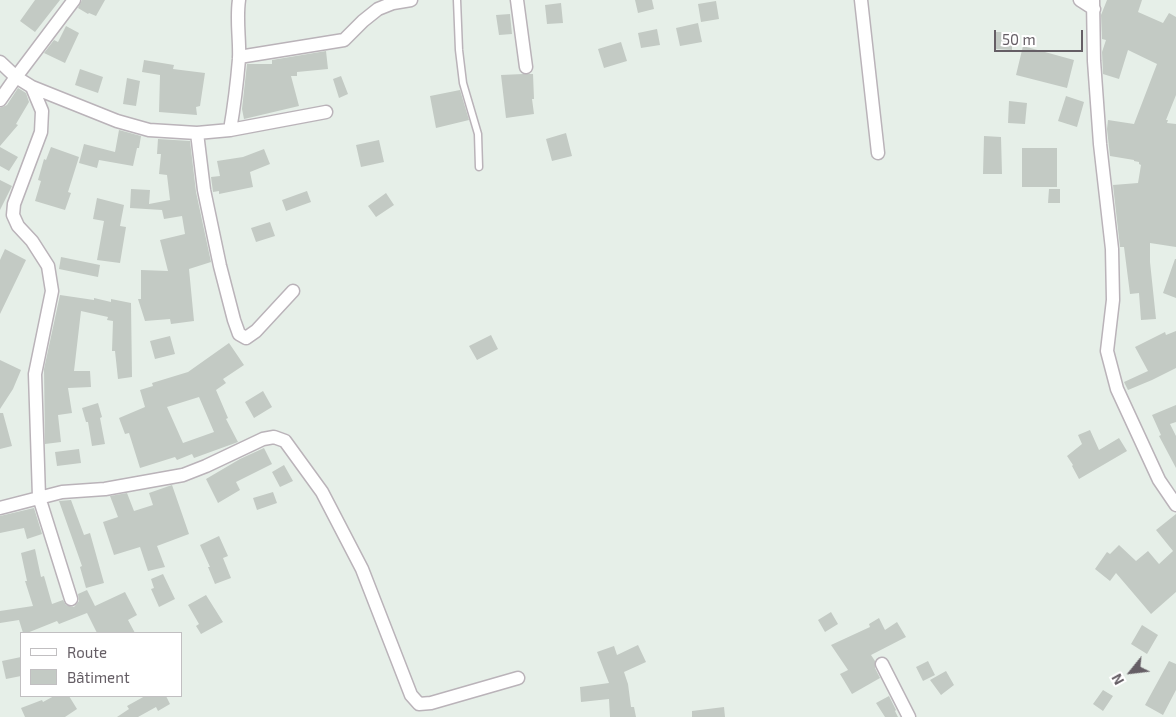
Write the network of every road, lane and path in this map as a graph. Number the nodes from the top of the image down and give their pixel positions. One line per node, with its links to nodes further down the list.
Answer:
1 (74, 0): 12 (street)
2 (239, 0): 9 (street)
3 (411, 0): 9 (street)
4 (457, 0): 19 (lane)
5 (517, 0): 11 (street)
6 (861, 0): 18 (street)
7 (1080, 0): 8 (street)
8 (1093, 4): 22 (street)
9 (239, 58): 16 (street)
10 (0, 62): 12 (street)
11 (526, 67)
12 (16, 77): 13 (street); 14 (street)
13 (32, 87): 17 (street); 21 (street)
14 (0, 100)
15 (326, 112): 16 (street)
16 (230, 130): 17 (street)
17 (197, 132): 20 (street)
18 (878, 153)
19 (479, 167)
20 (293, 291)
21 (39, 497): 23 (street); 24 (street); 26 (street)
22 (1176, 505)
23 (0, 508)
24 (71, 599)
25 (882, 664): 27 (street)
26 (518, 678)
27 (910, 717)

